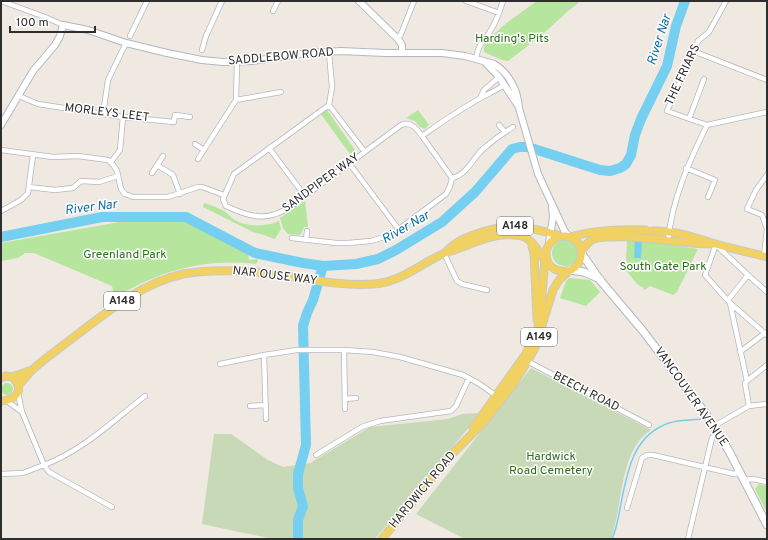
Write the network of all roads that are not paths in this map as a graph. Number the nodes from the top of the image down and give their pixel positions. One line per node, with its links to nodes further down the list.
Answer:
1 (2, 1): 12 (street, SADDLEBOW ROAD)
2 (147, 1): 13 (street)
3 (222, 1): 16 (street)
4 (278, 1): 10 (street)
5 (359, 1): 14 (street)
6 (414, 1): 14 (street)
7 (466, 1): 11 (street)
8 (502, 1): 11 (street)
9 (726, 1): 17 (street, THE FRIARS)
10 (273, 11)
11 (499, 13): 20 (street)
12 (63, 25): 15 (street, SADDLEBOW ROAD); 28 (street)
13 (130, 36)
14 (398, 39): 19 (street)
15 (126, 43): 22 (street, SADDLEBOW ROAD); 34 (street)
16 (202, 50)
17 (693, 51): 25 (street); 37 (street, THE FRIARS)
18 (329, 52): 19 (street, SADDLEBOW ROAD); 22 (street, SADDLEBOW ROAD); 31 (street)
19 (402, 52): 20 (street, SADDLEBOW ROAD)
20 (476, 59): 21 (street, SADDLEBOW ROAD)
21 (484, 61): 23 (street); 32 (street, SADDLEBOW ROAD)
22 (237, 62): 30 (street)
23 (499, 77): 26 (street); 29 (street)
24 (704, 80): 37 (street)
25 (767, 80)
26 (504, 85): 29 (street); 32 (street)
27 (281, 92): 30 (street)
28 (19, 96): 34 (street, MORLEYS LEET); 38 (street)
29 (480, 98): 43 (street)
30 (236, 100): 47 (street)
31 (329, 105): 45 (street); 48 (street)
32 (519, 108): 65 (street)
33 (767, 112): 40 (street)
34 (103, 114): 35 (street, MORLEYS LEET)
35 (123, 117): 36 (street, MORLEYS LEET); 52 (street)
36 (190, 117)
37 (689, 119): 40 (street)
38 (1, 125)
39 (499, 125): 42 (street)
40 (707, 125): 55 (street)
41 (513, 127): 42 (street)
42 (505, 132): 59 (street)
43 (422, 136): 48 (street, SANDPIPER WAY); 59 (street)
44 (195, 144): 47 (street)
45 (269, 148): 62 (street); 63 (street)
46 (1, 150): 49 (street)
47 (204, 150): 51 (street)
48 (364, 151): 53 (street, SANDPIPER WAY)
49 (33, 155): 52 (street); 60 (street)
50 (163, 156): 54 (street)
51 (198, 159)
52 (111, 162): 58 (street)
53 (349, 163): 63 (street, SANDPIPER WAY); 67 (street)
54 (157, 165): 56 (street); 61 (street)
55 (686, 168): 64 (street); 69 (street)
56 (152, 173)
57 (767, 175): 81 (street)
58 (118, 176): 60 (street); 61 (street)
59 (452, 178): 67 (street)
60 (29, 187): 66 (street)
61 (180, 194): 62 (street)
62 (224, 196): 63 (street, SANDPIPER WAY)
63 (305, 196)
64 (708, 197)
65 (552, 204): 70 (street); 71 (street)
66 (1, 211)
67 (399, 230): 73 (street)
68 (307, 231): 73 (street)
69 (669, 231): 71 (main road, A148); 74 (street); 77 (main road, A148)
70 (550, 233): 71 (main road, NAR OUSE WAY / A148); 76 (street); 79 (main road, NAR OUSE WAY / A148)
71 (565, 236): 76 (main road); 80 (main road)
72 (292, 238): 73 (street)
73 (306, 240)
74 (668, 241): 77 (main road, A148); 80 (main road, A148)
75 (531, 242): 79 (main road, NAR OUSE WAY / A148); 82 (main road, A148); 90 (main road, HARDWICK ROAD / A149)
76 (549, 244): 78 (main road)
77 (716, 244): 81 (main road, A148); 85 (street); 89 (street)
78 (546, 252): 82 (main road, HARDWICK ROAD / A149); 83 (main road)
79 (444, 253): 87 (street); 98 (main road, NAR OUSE WAY / A148)
80 (581, 253): 84 (main road); 86 (main road, VANCOUVER AVENUE)
81 (765, 256)
82 (544, 260): 83 (main road, A148); 90 (main road, HARDWICK ROAD / A149)
83 (550, 266): 84 (main road)
84 (569, 271): 86 (main road, VANCOUVER AVENUE); 95 (main road, HARDWICK ROAD / A149)
85 (748, 276): 88 (street); 89 (street)
86 (600, 280): 117 (main road, VANCOUVER AVENUE)
87 (487, 290)
88 (767, 292)
89 (729, 302): 91 (street); 93 (street)
90 (536, 334): 95 (main road, HARDWICK ROAD / A149)
91 (766, 334): 93 (street)
92 (344, 350): 94 (street); 101 (street); 107 (street)
93 (740, 352): 102 (street)
94 (264, 355): 96 (street); 110 (street)
95 (525, 360): 106 (main road, HARDWICK ROAD / A149); 116 (street, BEECH ROAD)
96 (220, 364)
97 (767, 365): 102 (street)
98 (32, 370): 99 (main road, NAR OUSE WAY / A148); 103 (main road, NAR OUSE WAY / A148)
99 (12, 377): 100 (main road, NAR OUSE WAY / A148); 103 (main road)
100 (1, 378)
101 (468, 378): 106 (street); 118 (street)
102 (747, 381): 112 (street)
103 (18, 389): 108 (main road, NAR OUSE WAY / A148); 114 (street)
104 (145, 396): 119 (street)
105 (356, 398): 107 (street)
106 (499, 398): 128 (main road, HARDWICK ROAD / A149)
107 (345, 399): 113 (street)
108 (3, 400): 114 (street)
109 (767, 404): 112 (street)
110 (266, 405): 111 (street); 115 (street)
111 (250, 406)
112 (749, 406): 117 (street)
113 (345, 409)
114 (22, 412): 119 (street)
115 (266, 419)
116 (649, 425)
117 (716, 430): 120 (street); 121 (main road, VANCOUVER AVENUE)
118 (316, 455)
119 (44, 465): 122 (street); 125 (street)
120 (705, 468): 121 (street); 126 (street); 129 (street)
121 (740, 472): 123 (main road, VANCOUVER AVENUE)
122 (1, 474)
123 (744, 480): 124 (street); 127 (main road, VANCOUVER AVENUE)
124 (767, 482)
125 (112, 507)
126 (627, 508)
127 (767, 525)
128 (382, 539)
129 (688, 539)

